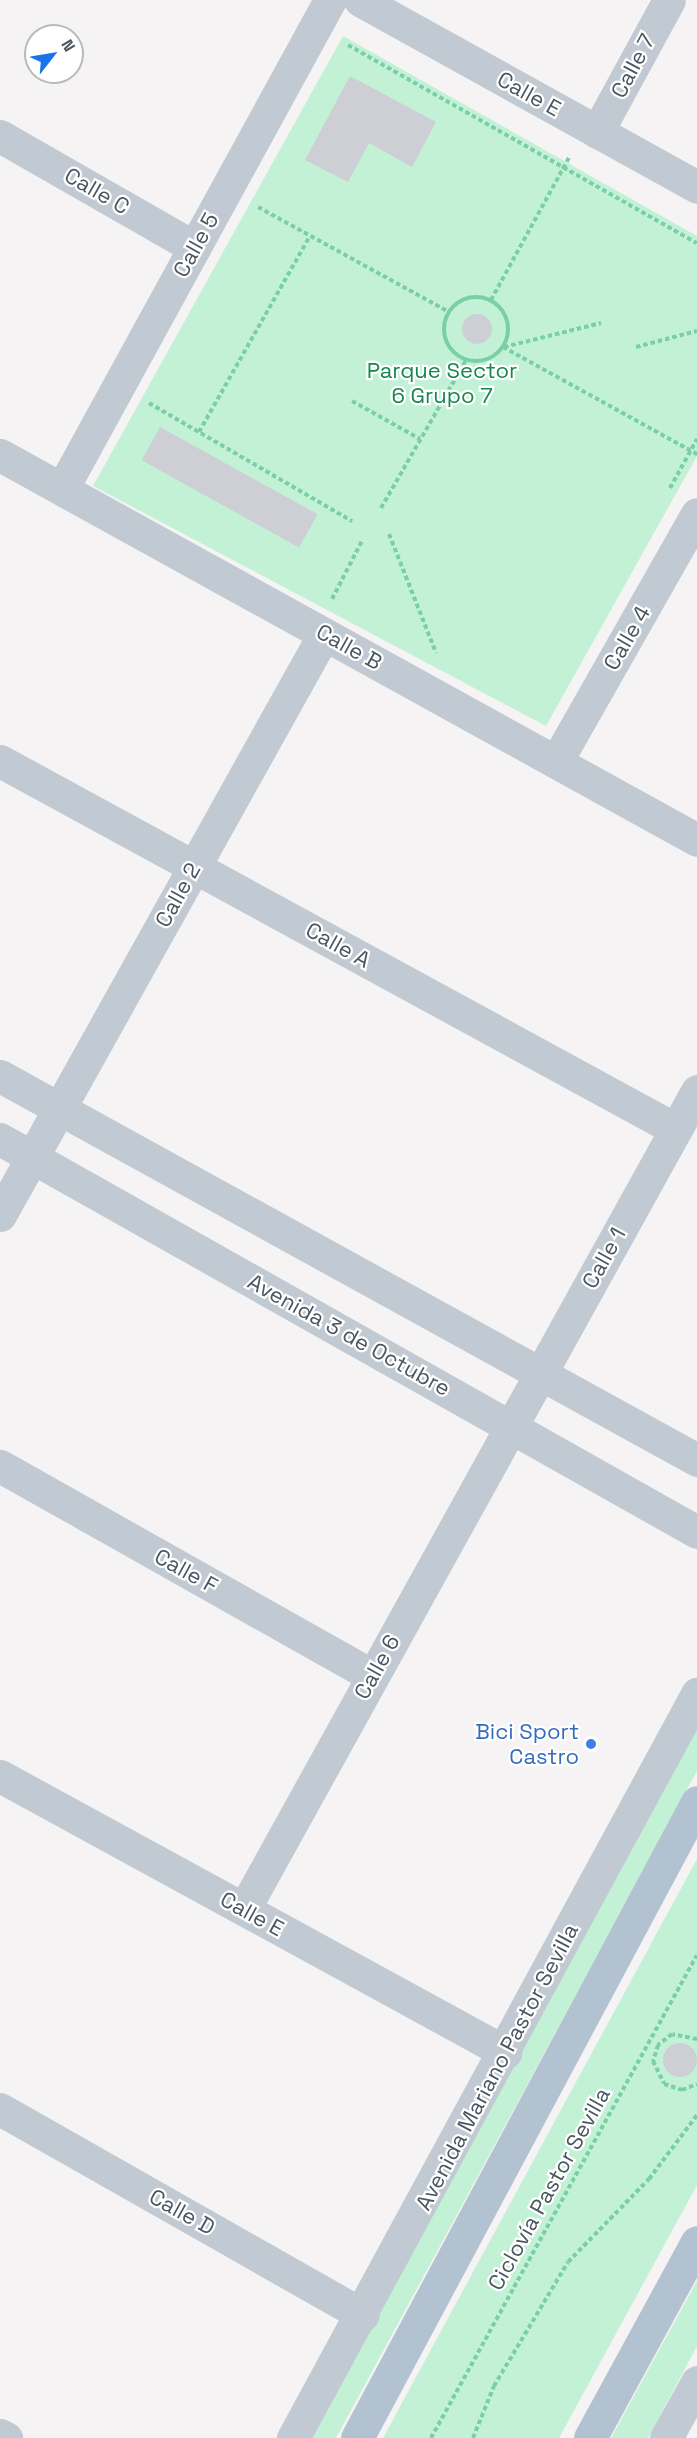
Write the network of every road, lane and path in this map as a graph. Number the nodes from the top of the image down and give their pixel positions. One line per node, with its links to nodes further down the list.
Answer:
1 (330, 0): 9 (street, Calle 5)
2 (360, 0): 5 (street, Calle E)
3 (669, 0): 5 (street, Calle 7)
4 (342, 55): 7 (path)
5 (592, 129): 7 (path); 8 (street, Calle E)
6 (0, 136): 15 (street, Calle C)
7 (564, 168): 14 (path); 16 (path)
8 (697, 187)
9 (226, 189): 11 (path); 15 (street, Calle 5)
10 (264, 197): 11 (path)
11 (258, 207): 12 (path); 13 (path)
12 (252, 217)
13 (310, 236): 17 (path); 27 (path)
14 (697, 243)
15 (194, 247): 33 (street, Calle 5)
16 (491, 300): 17 (path); 20 (path)
17 (449, 312): 22 (path)
18 (601, 323): 20 (path)
19 (697, 332): 21 (path)
20 (504, 347): 22 (path); 30 (path)
21 (636, 347)
22 (466, 360): 28 (path)
23 (154, 393): 25 (path)
24 (352, 401): 28 (path)
25 (149, 403): 26 (path); 27 (path)
26 (143, 413)
27 (199, 432): 37 (path)
28 (420, 439): 35 (path)
29 (697, 439): 30 (path)
30 (690, 451): 31 (path); 34 (path)
31 (697, 454)
32 (0, 455): 33 (street, Calle B)
33 (62, 489): 41 (street, Calle B)
34 (668, 492)
35 (381, 508)
36 (696, 519): 44 (street, Calle 4)
37 (352, 521)
38 (389, 534): 42 (path)
39 (362, 541): 41 (path)
40 (319, 598): 41 (path)
41 (331, 615): 44 (street, Calle B); 46 (street, Calle 2)
42 (429, 657)
43 (0, 760): 46 (street, Calle A)
44 (556, 762): 45 (street, Calle B)
45 (697, 840)
46 (194, 867): 49 (street, Calle 2); 50 (street, Calle A)
47 (0, 1077): 49 (street)
48 (697, 1091): 50 (street, Calle 1)
49 (59, 1109): 52 (street, Calle 2); 54 (street)
50 (675, 1130): 54 (street, Calle 1)
51 (0, 1139): 52 (street, Avenida 3 de Octubre)
52 (32, 1157): 53 (street); 55 (street, Avenida 3 de Octubre)
53 (0, 1215)
54 (541, 1373): 55 (street, Calle 1); 56 (street)
55 (511, 1425): 58 (street, Avenida 3 de Octubre); 59 (street, Calle 6)
56 (697, 1460)
57 (0, 1466): 59 (street, Calle F)
58 (697, 1532)
59 (372, 1676): 63 (street, Calle 6)
60 (697, 1694): 68 (street, Avenida Mariano Pastor Sevilla)
61 (4, 1788): 63 (street, Calle E)
62 (697, 1802): 78 (main road)
63 (244, 1910): 68 (street, Calle E)
64 (697, 1955): 66 (path, Ciclovía Pastor Sevilla)
65 (697, 2039): 67 (path)
66 (650, 2040): 67 (path); 79 (path, Ciclovía Pastor Sevilla)
67 (658, 2045): 69 (path)
68 (505, 2052): 73 (street, Avenida Mariano Pastor Sevilla)
69 (697, 2084)
70 (0, 2109): 73 (street, Calle D)
71 (697, 2115): 80 (path)
72 (697, 2242): 81 (main road)
73 (363, 2314): 77 (street, Avenida Mariano Pastor Sevilla)
74 (697, 2382): 82 (street)
75 (0, 2435): 76 (street)
76 (6, 2438)
77 (294, 2438)
78 (357, 2438)
79 (431, 2438)
80 (473, 2438)
81 (590, 2438)
82 (666, 2438)

